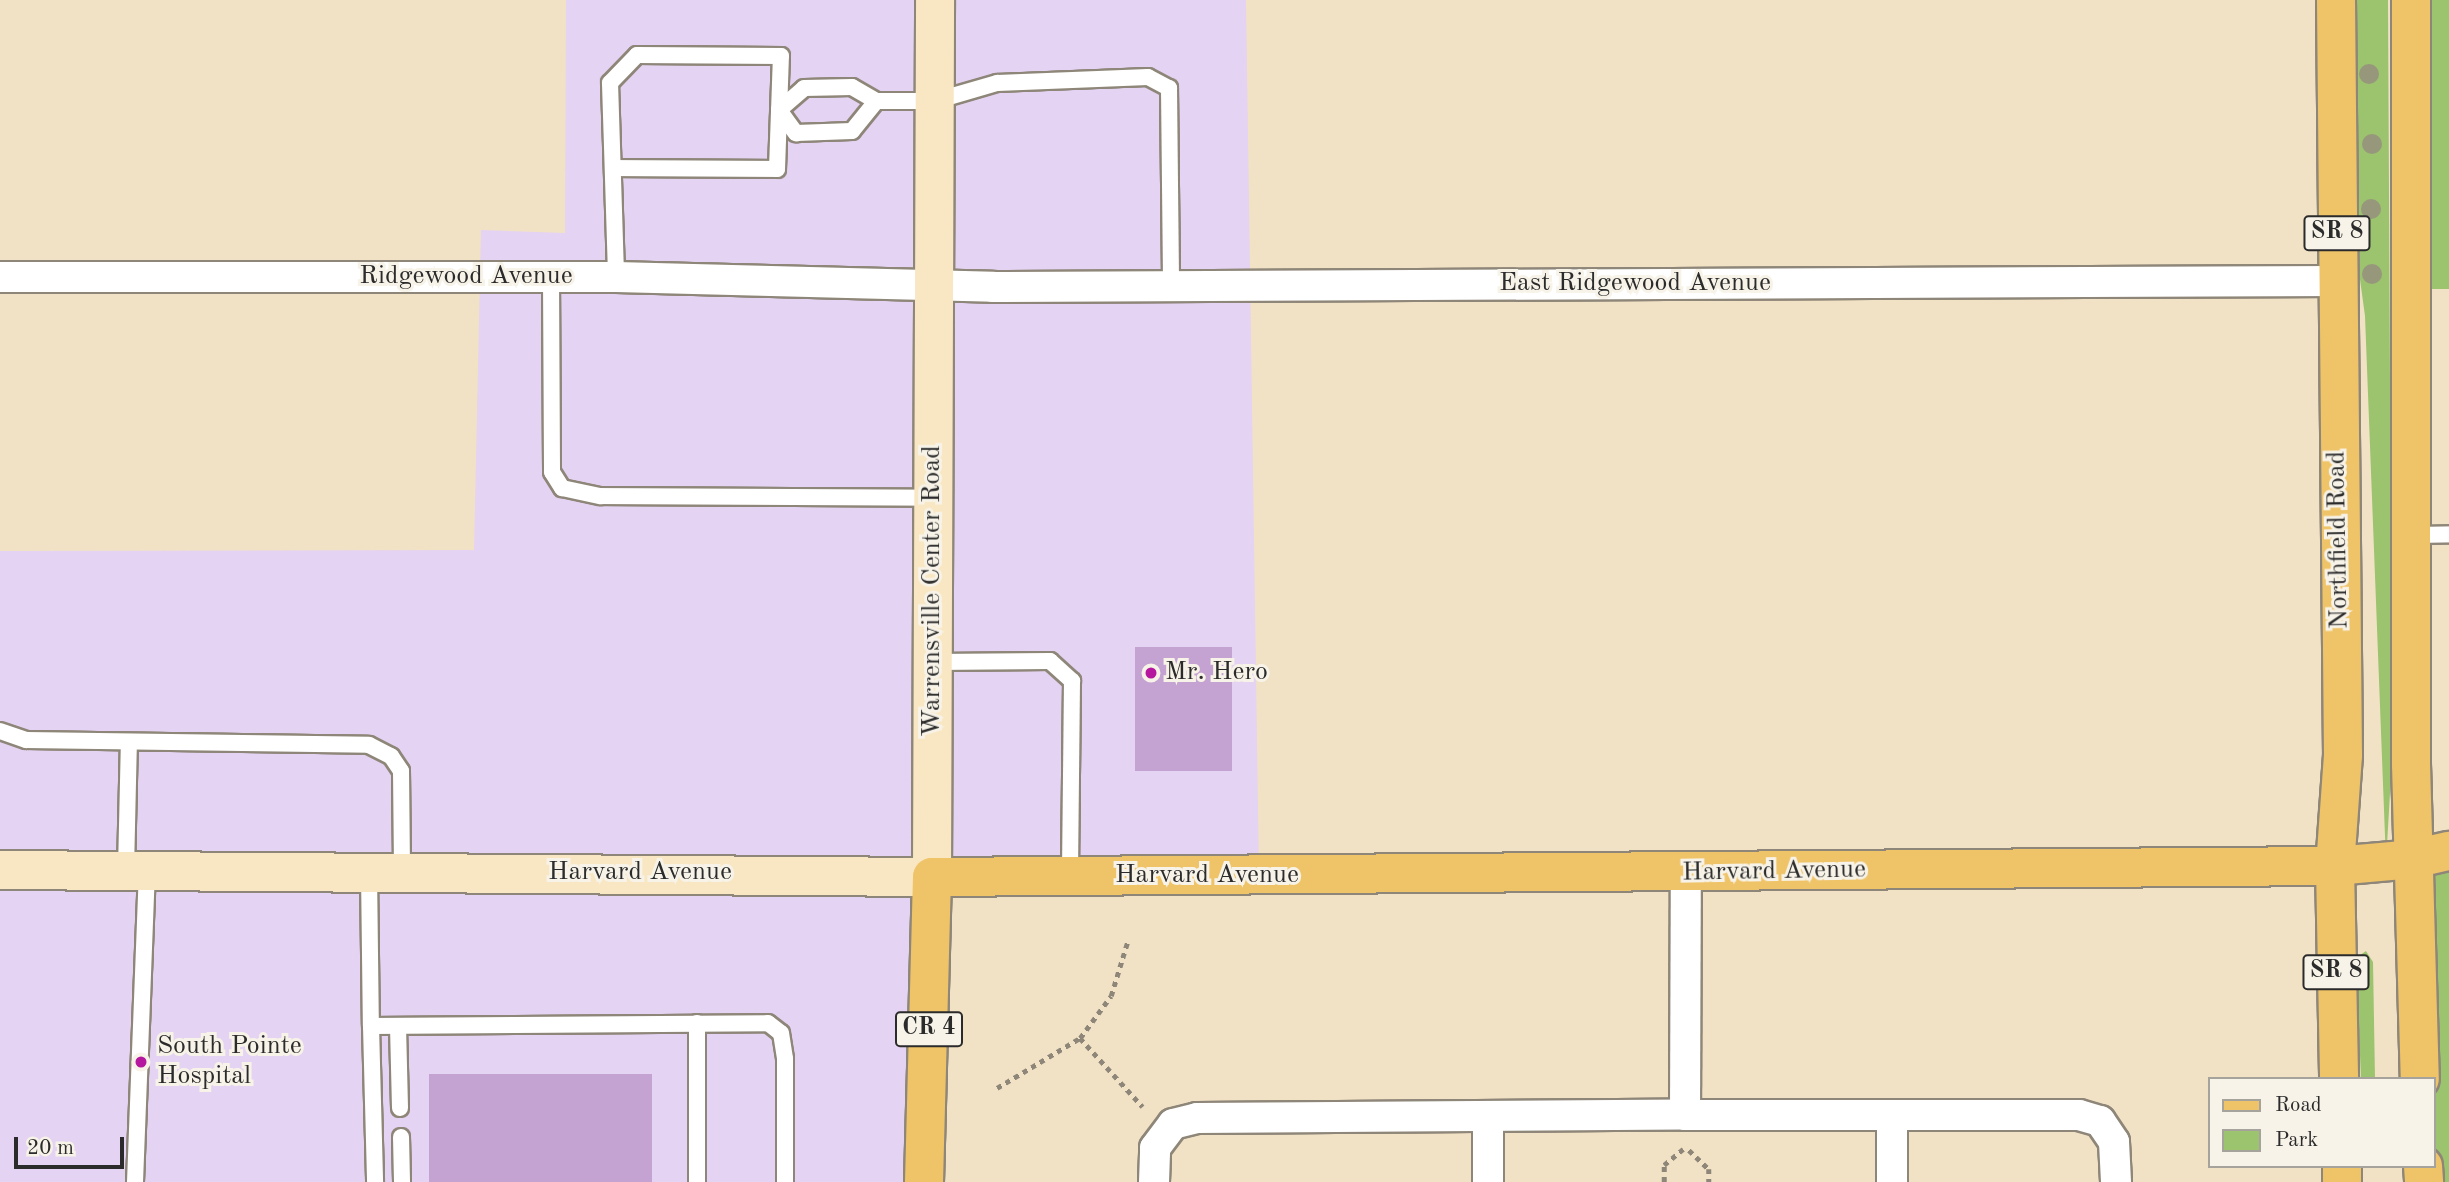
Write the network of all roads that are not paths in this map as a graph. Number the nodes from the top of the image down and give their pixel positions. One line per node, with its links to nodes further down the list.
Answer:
1 (935, 0): 5 (main road, Warrensville Center Road / CR 4)
2 (2336, 0): 11 (main road, Northfield Road / SR 8)
3 (2411, 0): 15 (main road, SR 8)
4 (876, 101): 5 (lane); 6 (lane); 6 (lane)
5 (935, 101): 12 (main road, Warrensville Center Road / CR 4); 13 (lane)
6 (779, 110): 7 (lane); 7 (lane)
7 (614, 168): 9 (lane)
8 (0, 276): 10 (street, Ridgewood Avenue)
9 (616, 277): 10 (street, Ridgewood Avenue); 12 (street, Ridgewood Avenue)
10 (551, 278): 14 (lane)
11 (2338, 281): 13 (street, East Ridgewood Avenue); 21 (main road, Northfield Road / SR 8)
12 (932, 284): 13 (street, East Ridgewood Avenue); 14 (main road, Warrensville Center Road / CR 4)
13 (1171, 286)
14 (933, 498): 17 (main road, Warrensville Center Road / CR 4)
15 (2410, 534): 16 (lane); 20 (main road, SR 8)
16 (2449, 534)
17 (934, 662): 26 (main road, Warrensville Center Road / CR 4); 27 (lane)
18 (0, 731): 19 (lane)
19 (129, 742): 23 (lane); 24 (lane)
20 (2431, 855): 21 (main road, Harvard Avenue); 32 (main road, SR 8)
21 (2335, 866): 25 (main road, Harvard Avenue); 31 (main road, Northfield Road / SR 8)
22 (0, 870): 23 (main road, Harvard Avenue)
23 (136, 870): 24 (main road, Harvard Avenue); 38 (lane)
24 (386, 872): 26 (main road, Harvard Avenue); 29 (lane)
25 (1686, 873): 27 (main road, Harvard Avenue); 34 (street)
26 (932, 877): 27 (main road, Harvard Avenue); 43 (main road, Warrensville Center Road / CR 4)
27 (1070, 877)
28 (697, 1023): 30 (lane); 41 (lane); 42 (lane)
29 (371, 1026): 30 (lane); 39 (lane)
30 (398, 1026): 33 (lane)
31 (2339, 1077)
32 (2420, 1077)
33 (400, 1108)
34 (1685, 1115): 35 (street); 36 (street)
35 (1892, 1115): 46 (street); 47 (street)
36 (1488, 1118): 44 (street); 45 (street)
37 (401, 1137): 40 (lane)
38 (135, 1182)
39 (375, 1182)
40 (402, 1182)
41 (697, 1182)
42 (785, 1182)
43 (925, 1182)
44 (1154, 1182)
45 (1488, 1182)
46 (1892, 1182)
47 (2116, 1182)

